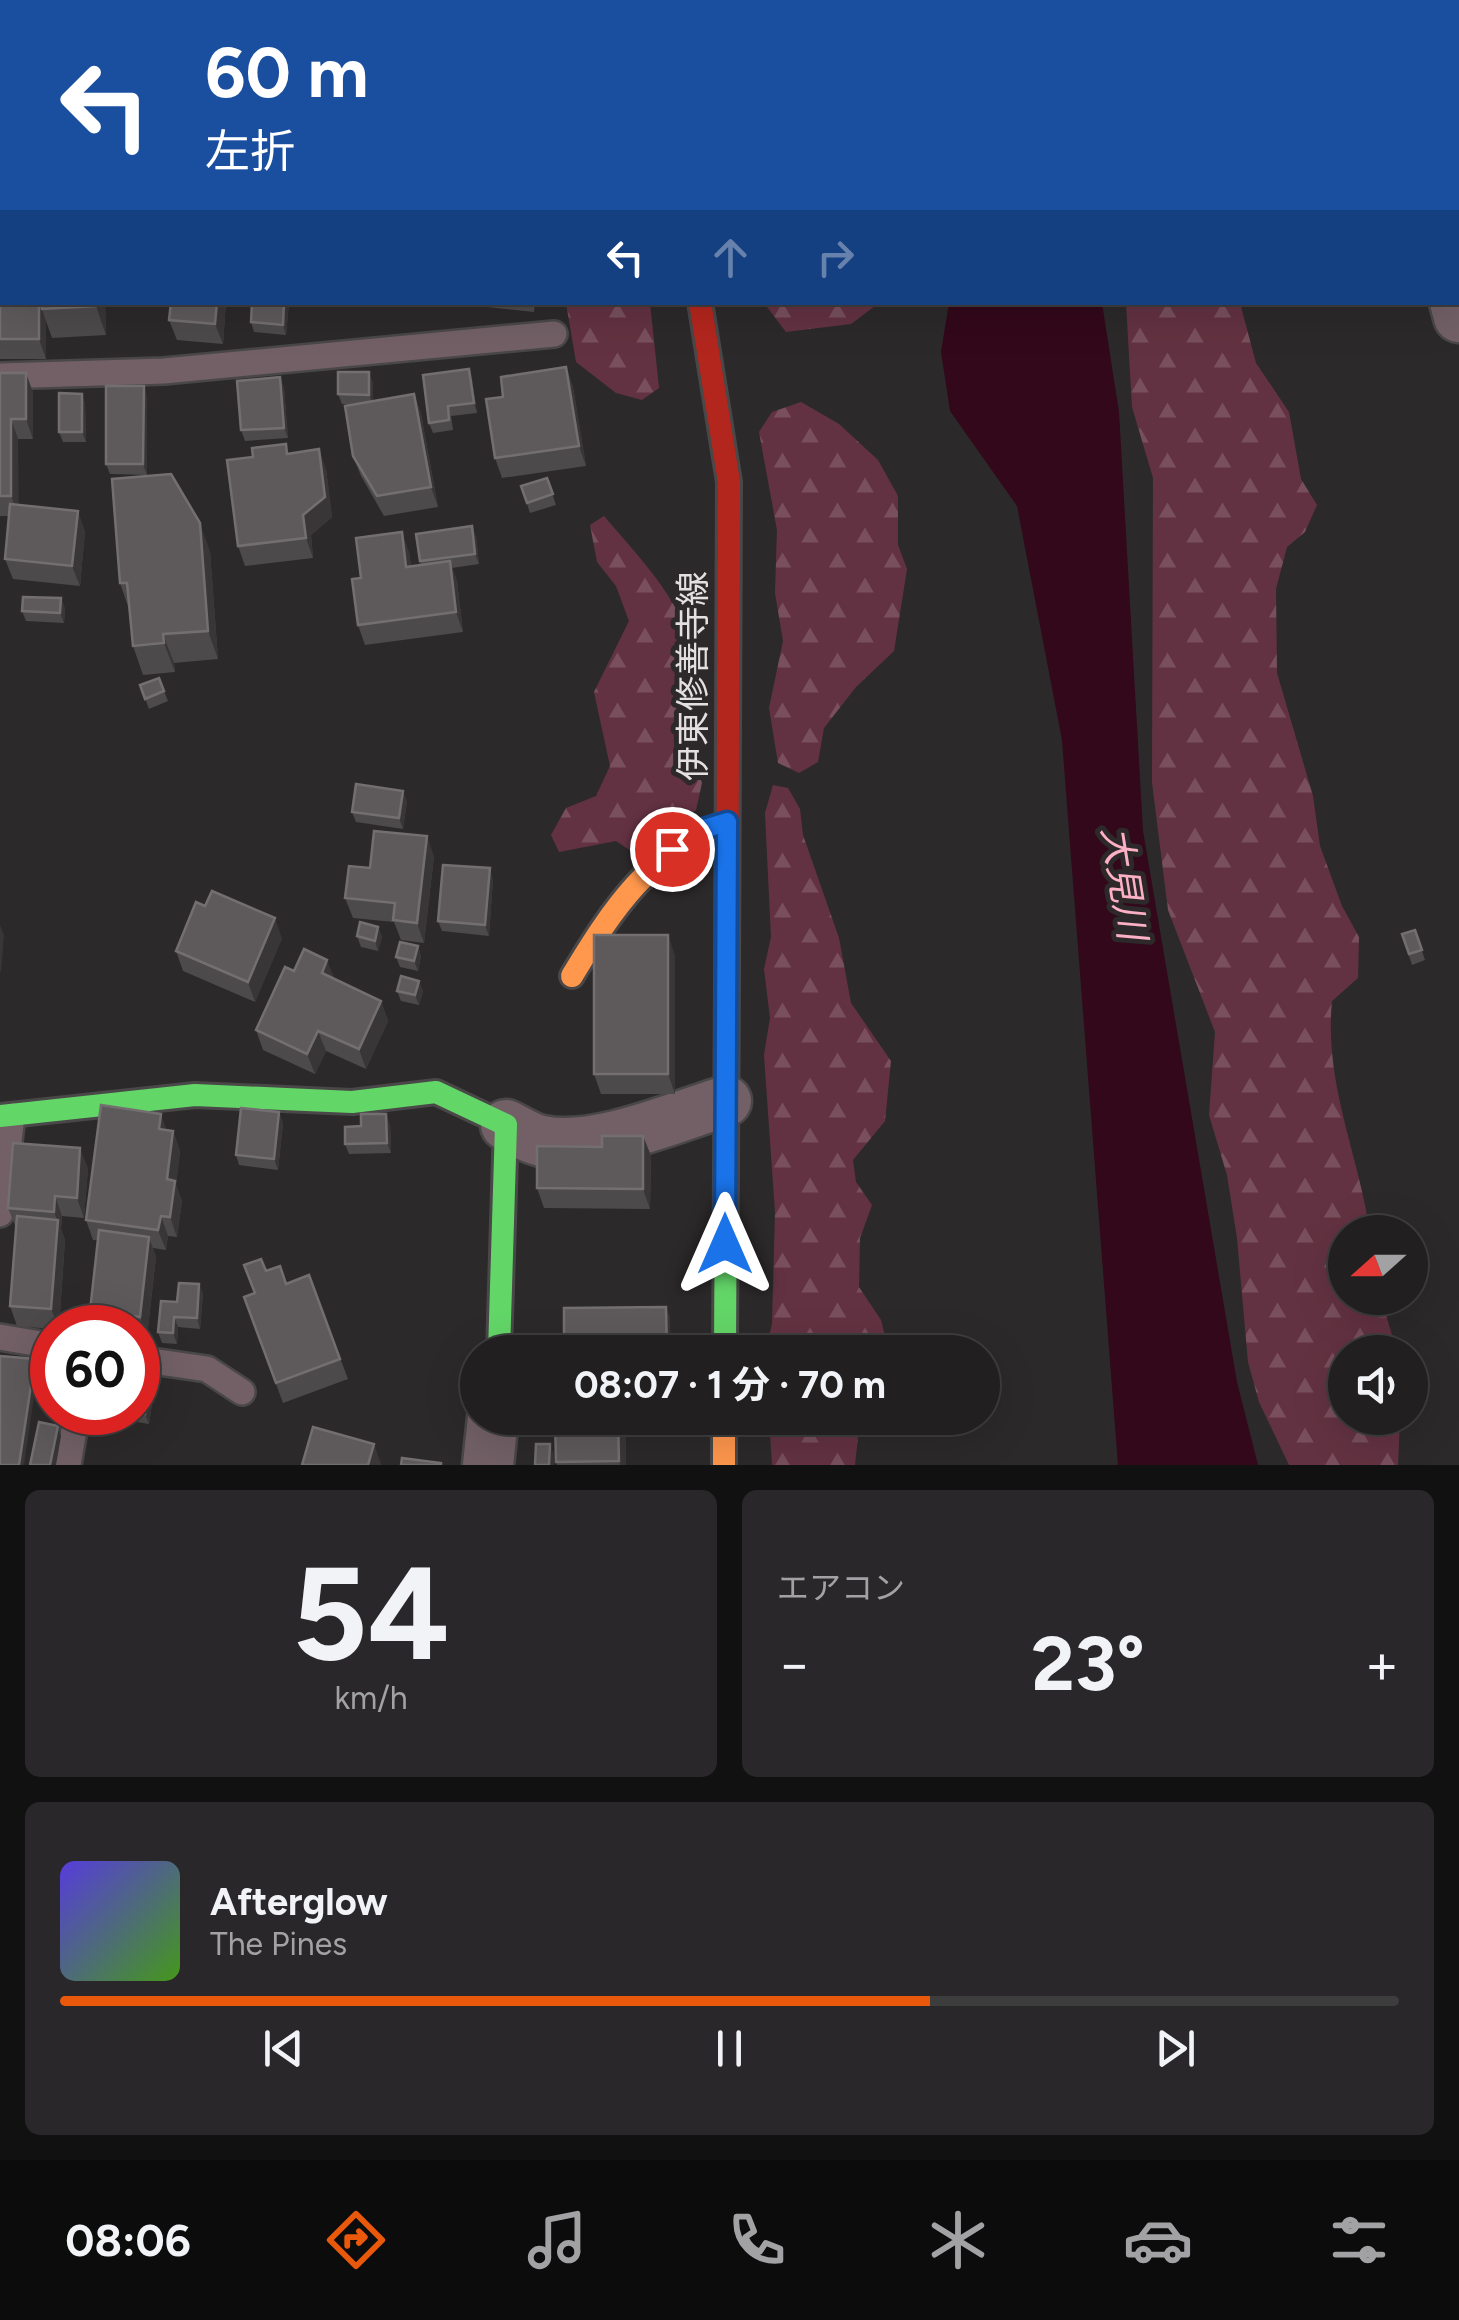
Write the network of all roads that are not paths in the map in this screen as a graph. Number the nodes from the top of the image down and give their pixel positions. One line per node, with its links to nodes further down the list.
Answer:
1 (700, 305): 4 (main road, 伊東修善寺線)
2 (554, 334): 3 (lane)
3 (0, 376)
4 (727, 822): 5 (main road); 6 (main road, 伊東修善寺線)
5 (572, 976)
6 (726, 1101): 8 (street); 11 (main road, 伊東修善寺線)
7 (6, 1116): 8 (main road); 9 (lane)
8 (506, 1125): 10 (main road)
9 (0, 1214)
10 (500, 1335)
11 (725, 1335)
12 (0, 1338): 13 (lane)
13 (30, 1343)
14 (160, 1361): 15 (lane)
15 (242, 1392)
16 (73, 1435): 19 (lane)
17 (491, 1435): 20 (street)
18 (724, 1435): 21 (main road)
19 (68, 1465)
20 (488, 1465)
21 (724, 1465)

